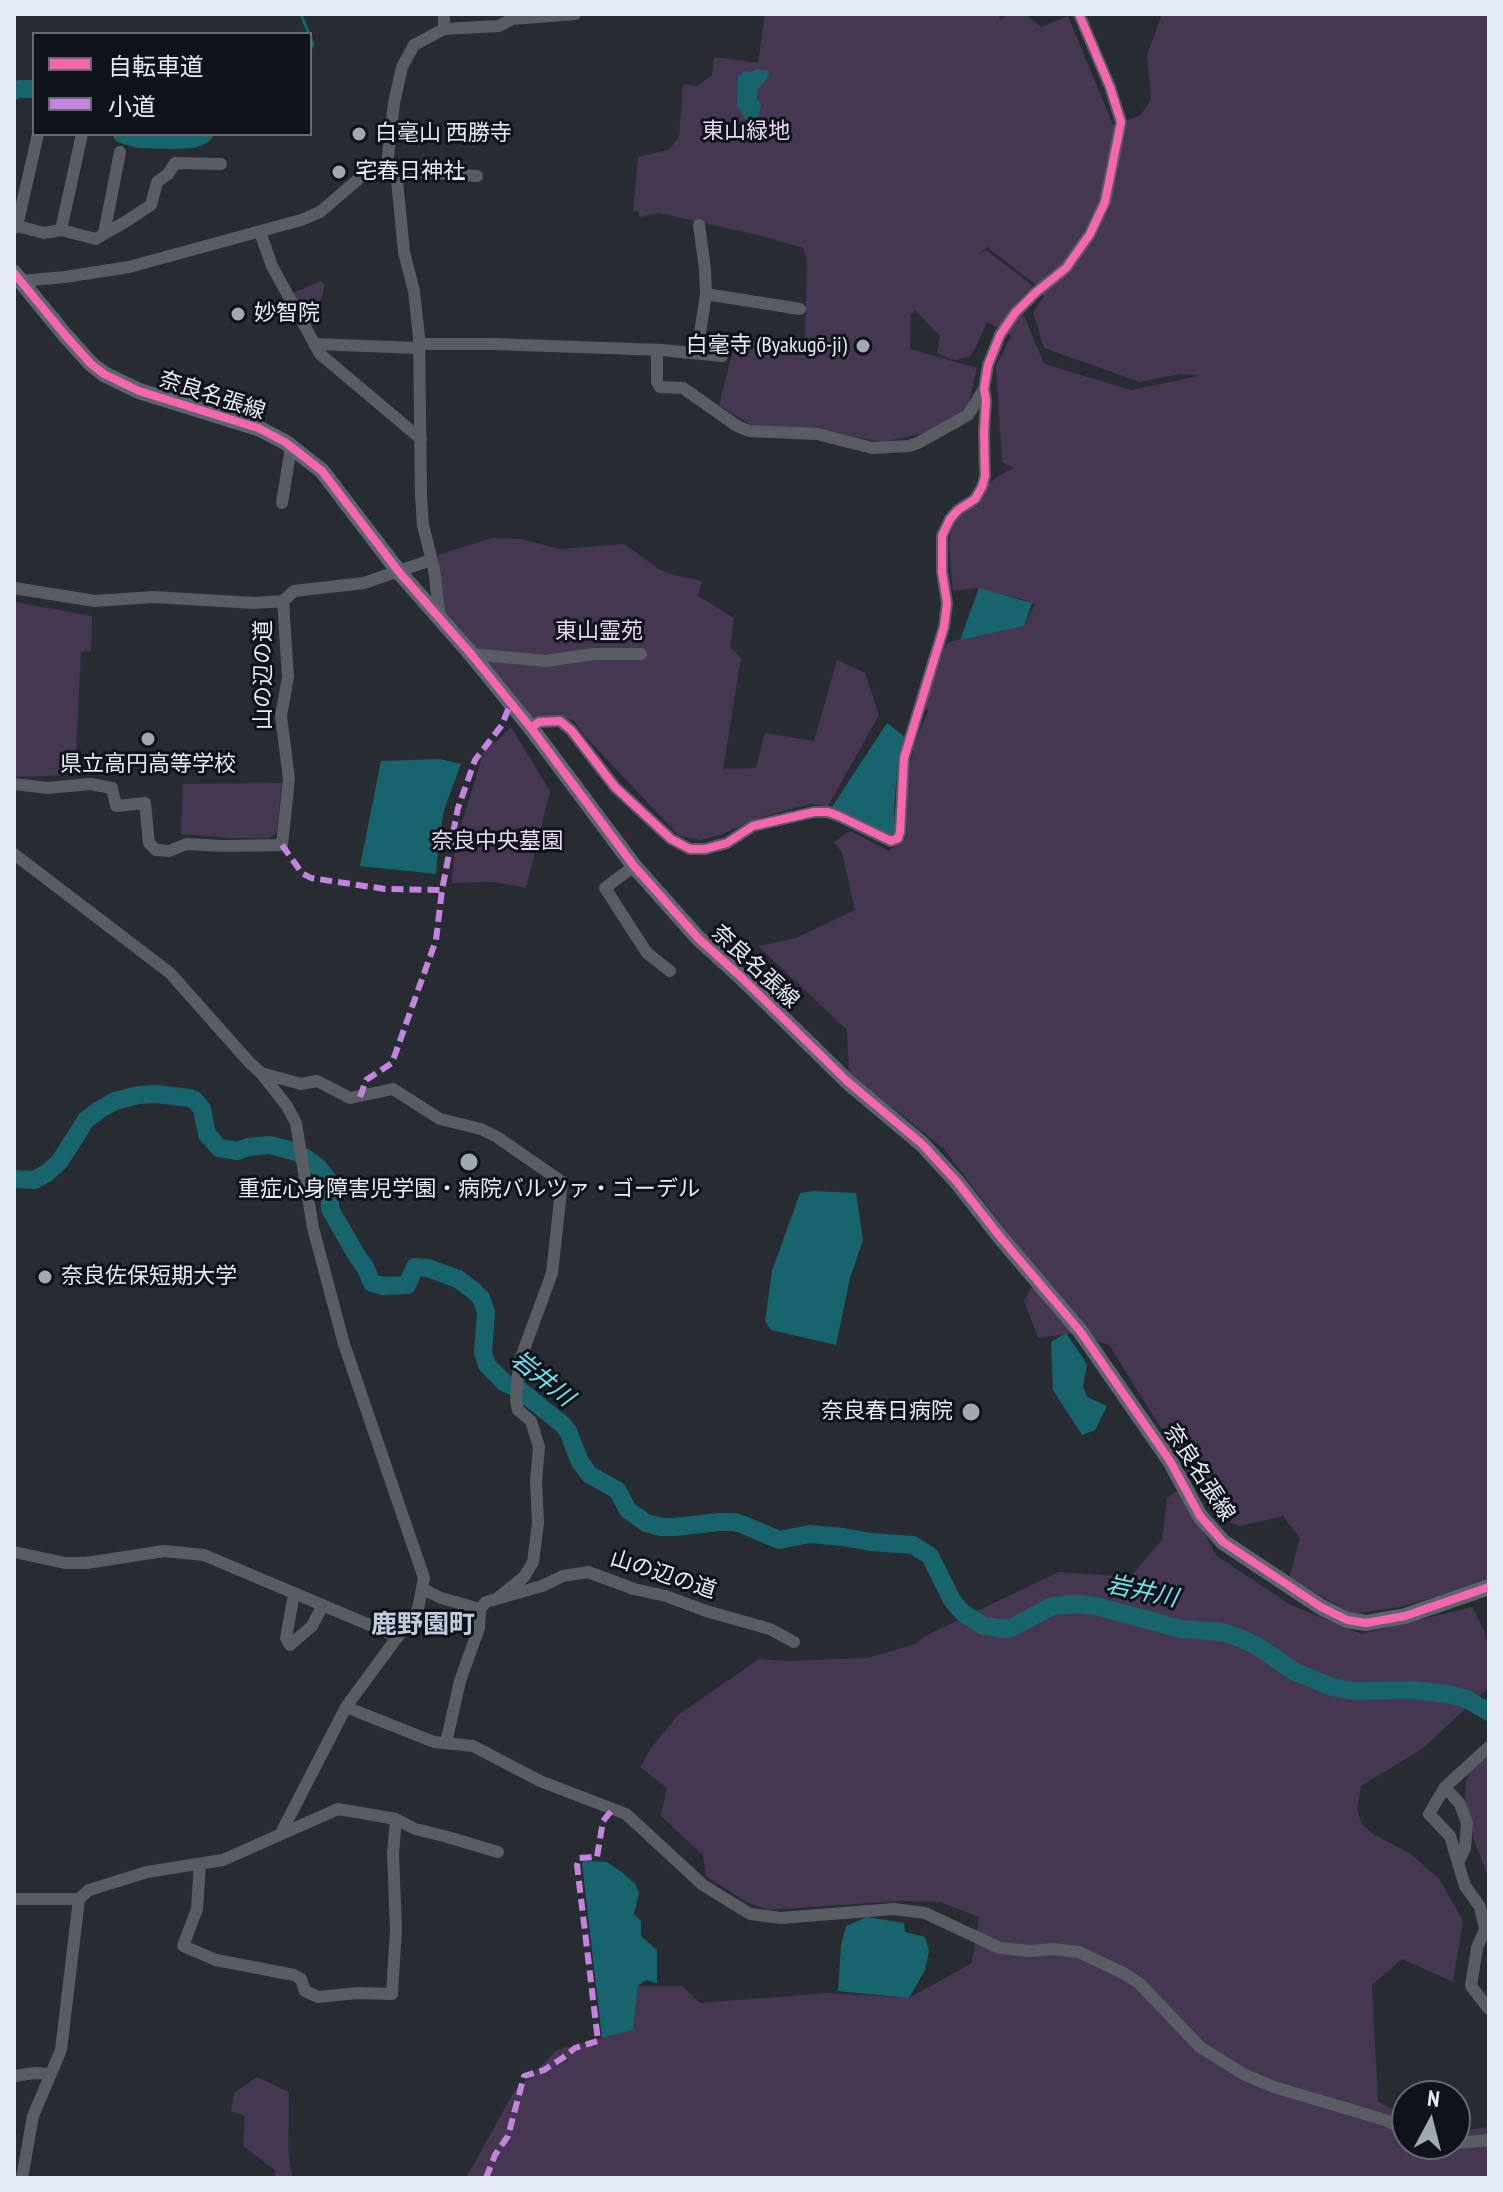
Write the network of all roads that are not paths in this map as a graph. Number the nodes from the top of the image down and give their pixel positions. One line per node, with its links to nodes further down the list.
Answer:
1 (444, 14): 4 (street)
2 (575, 14): 4 (street)
3 (1079, 14): 24 (street)
4 (444, 29): 9 (street)
5 (38, 136): 12 (street)
6 (82, 136): 13 (street)
7 (120, 152): 15 (street)
8 (221, 164): 15 (street)
9 (392, 168): 10 (street); 14 (street); 20 (street)
10 (477, 176)
11 (699, 225): 17 (street)
12 (15, 227): 13 (street)
13 (61, 230): 15 (street)
14 (260, 232): 16 (street); 19 (street)
15 (104, 234)
16 (18, 277): 26 (main road, 奈良名張線)
17 (706, 294): 18 (street); 22 (street)
18 (800, 309)
19 (314, 344): 20 (street); 25 (street)
20 (420, 347): 21 (street); 25 (street)
21 (657, 350): 22 (street); 24 (street)
22 (697, 353): 23 (street)
23 (722, 356)
24 (984, 389): 35 (street)
25 (421, 439): 28 (street)
26 (291, 447): 27 (street); 29 (main road, 奈良名張線)
27 (282, 503)
28 (431, 560): 29 (street); 32 (street)
29 (399, 572): 31 (street); 32 (main road, 奈良名張線)
30 (14, 588): 31 (street)
31 (283, 601): 36 (street, 山の辺の道)
32 (440, 619): 33 (main road, 奈良名張線)
33 (471, 654): 34 (street); 35 (main road, 奈良名張線)
34 (641, 654)
35 (531, 728): 38 (main road, 奈良名張線)
36 (14, 784)
37 (14, 854): 40 (street)
38 (634, 866): 39 (street); 42 (main road, 奈良名張線)
39 (670, 971)
40 (261, 1073): 43 (street); 45 (street)
41 (14, 1552): 44 (street)
42 (1489, 1587)
43 (423, 1589): 47 (street); 48 (street)
44 (294, 1594): 46 (street); 46 (street)
45 (499, 1597): 47 (street); 49 (street, 山の辺の道)
46 (323, 1605): 48 (street)
47 (480, 1609): 51 (street)
48 (398, 1637): 50 (street)
49 (794, 1642)
50 (346, 1707): 51 (street); 55 (street)
51 (446, 1743): 64 (street)
52 (1489, 1747): 53 (street)
53 (1445, 1787): 57 (street); 57 (street)
54 (396, 1819): 55 (street); 56 (street); 58 (street)
55 (281, 1833): 58 (street)
56 (498, 1852)
57 (1458, 1863): 61 (street)
58 (200, 1864): 60 (street)
59 (14, 1899): 60 (street)
60 (79, 1899): 62 (street)
61 (1489, 2009)
62 (51, 2074): 63 (street); 65 (street)
63 (14, 2076)
64 (1391, 2123)
65 (22, 2178)

